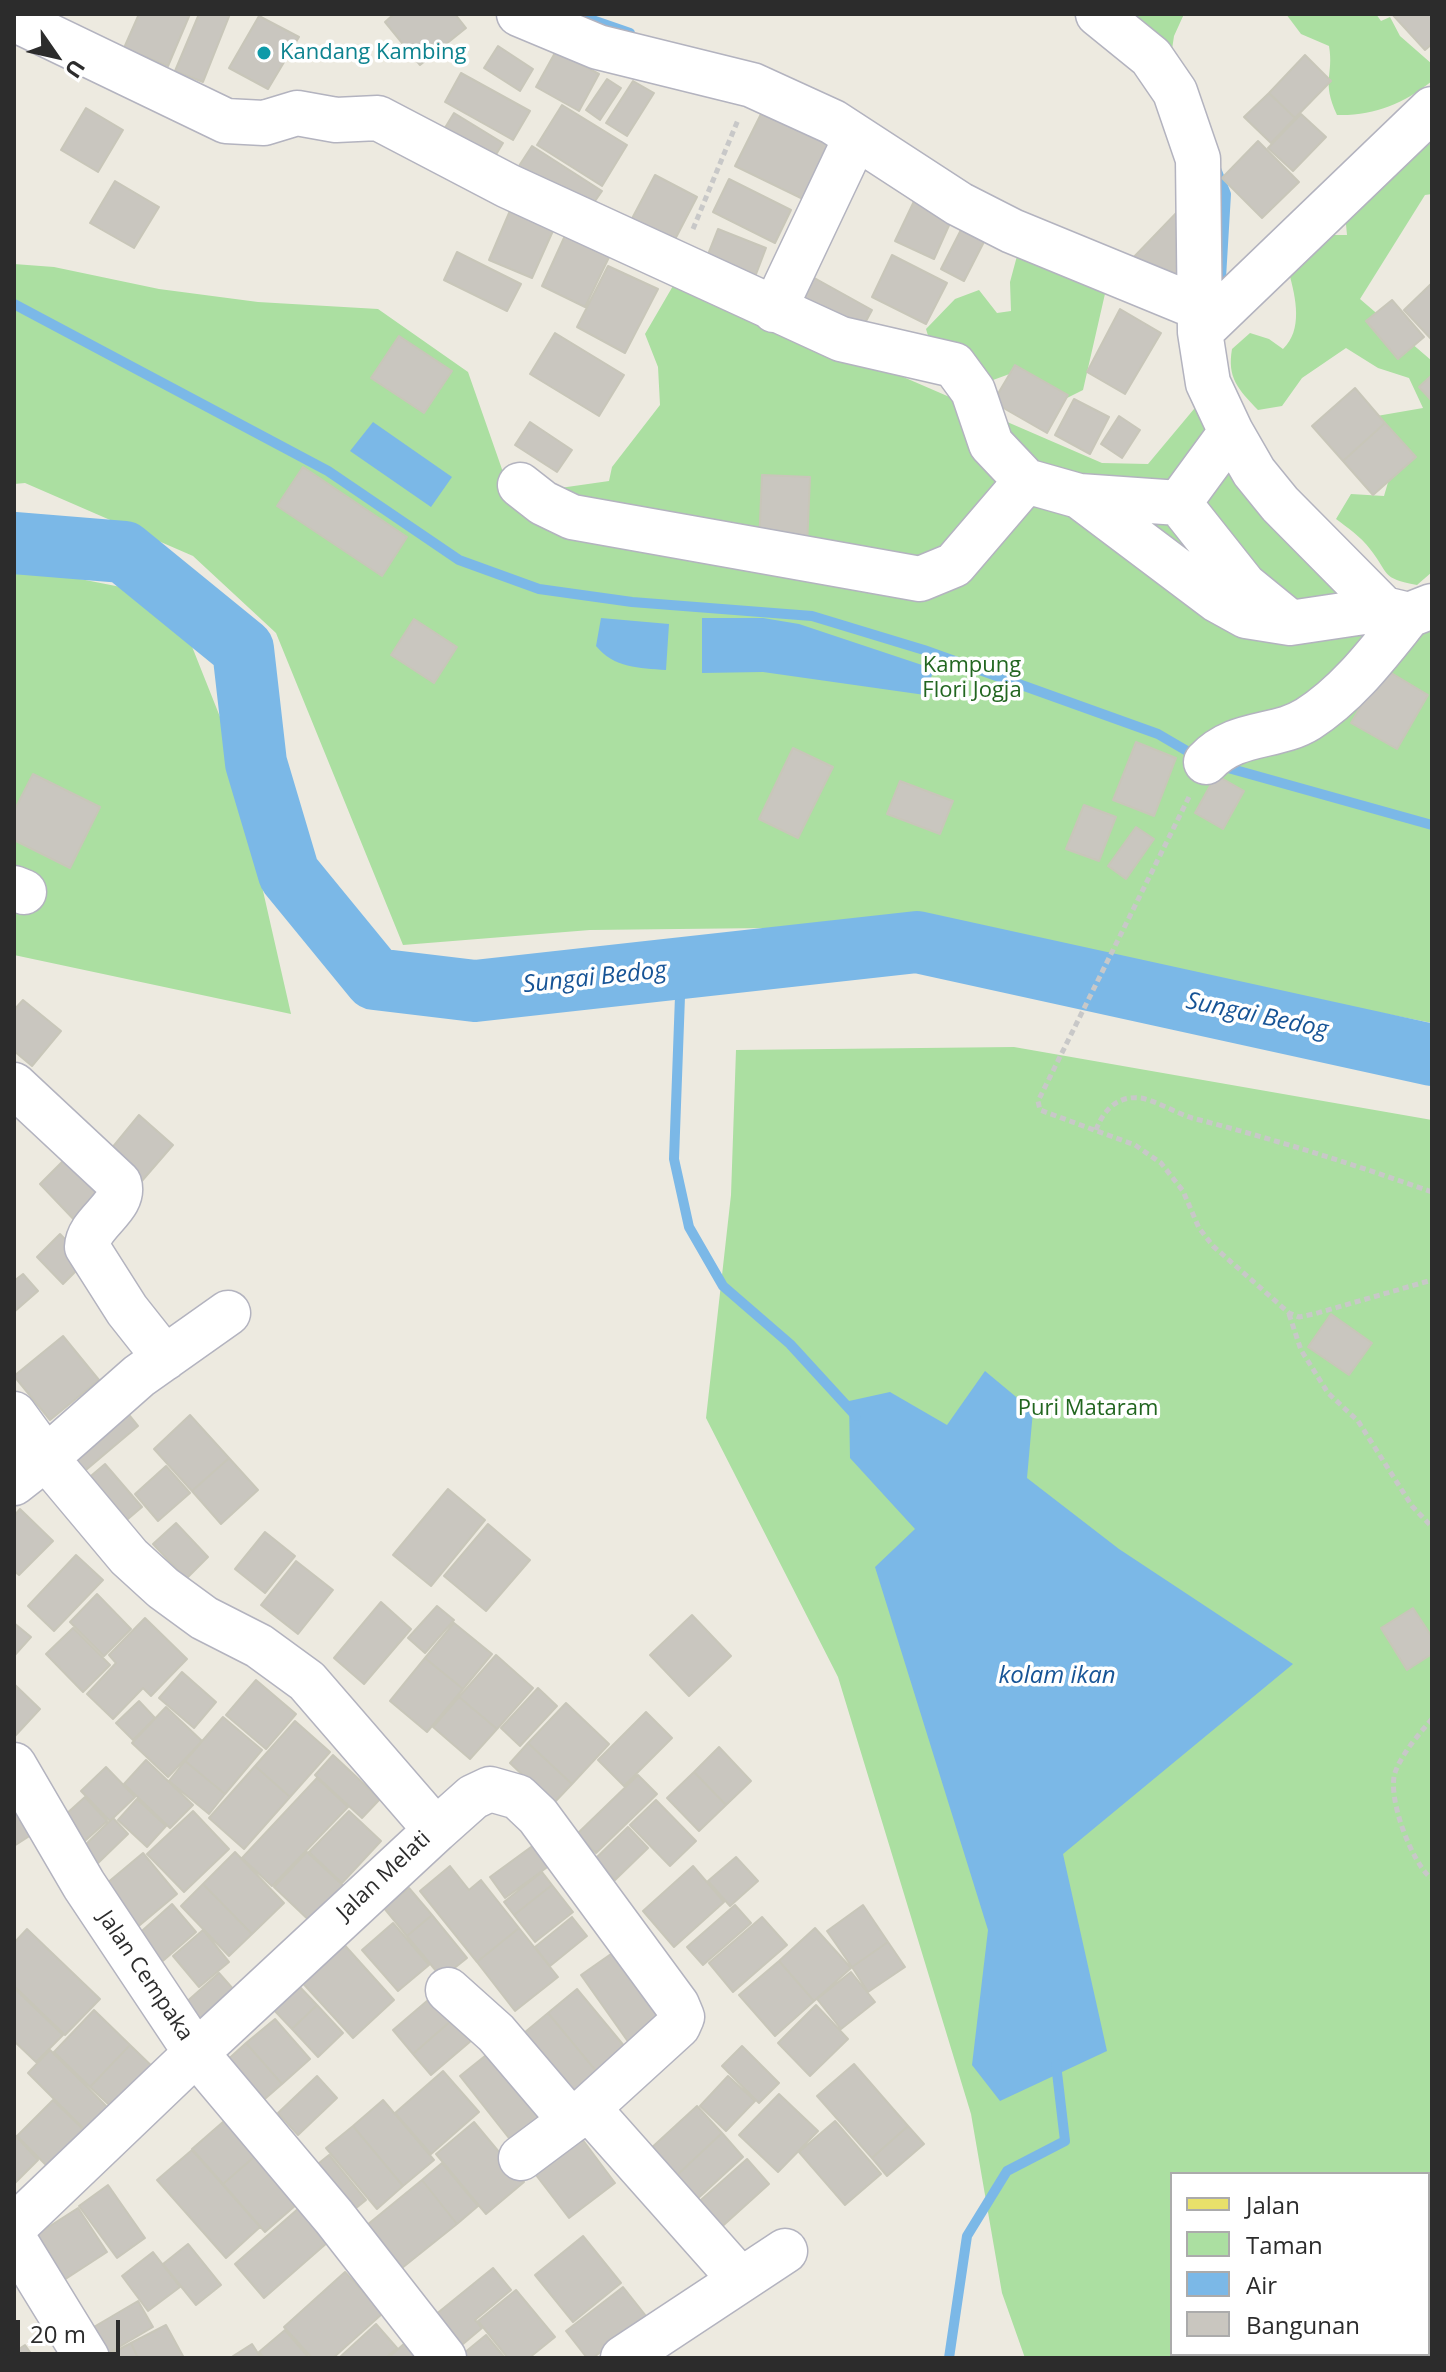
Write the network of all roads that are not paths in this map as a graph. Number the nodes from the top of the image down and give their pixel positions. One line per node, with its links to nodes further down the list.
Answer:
1 (519, 14): 5 (street)
2 (1098, 14): 7 (street)
3 (14, 19): 6 (street)
4 (1432, 109): 7 (street)
5 (856, 137): 6 (street); 7 (street)
6 (774, 310): 9 (street)
7 (1198, 319): 8 (street)
8 (1231, 432): 12 (street); 13 (street)
9 (1026, 481): 10 (street); 11 (street)
10 (520, 485)
11 (1079, 496): 12 (street); 14 (street)
12 (1179, 503): 14 (street)
13 (1408, 610): 14 (street); 15 (street)
14 (1290, 623)
15 (1206, 762)
16 (14, 1085): 18 (street)
17 (228, 1313): 18 (street)
18 (165, 1358): 20 (street)
19 (14, 1414): 20 (street, Jalan Melati)
20 (30, 1470): 22 (street, Jalan Melati)
21 (14, 1765): 24 (street, Jalan Cempaka)
22 (436, 1830): 24 (street, Jalan Melati); 25 (street)
23 (448, 1990): 25 (street)
24 (196, 2053): 27 (street, Jalan Cempaka); 32 (street)
25 (580, 2115): 26 (street); 30 (street)
26 (521, 2158)
27 (14, 2227)
28 (14, 2239): 31 (street)
29 (785, 2251): 30 (street)
30 (740, 2279): 33 (street)
31 (87, 2358)
32 (444, 2358)
33 (623, 2358)

